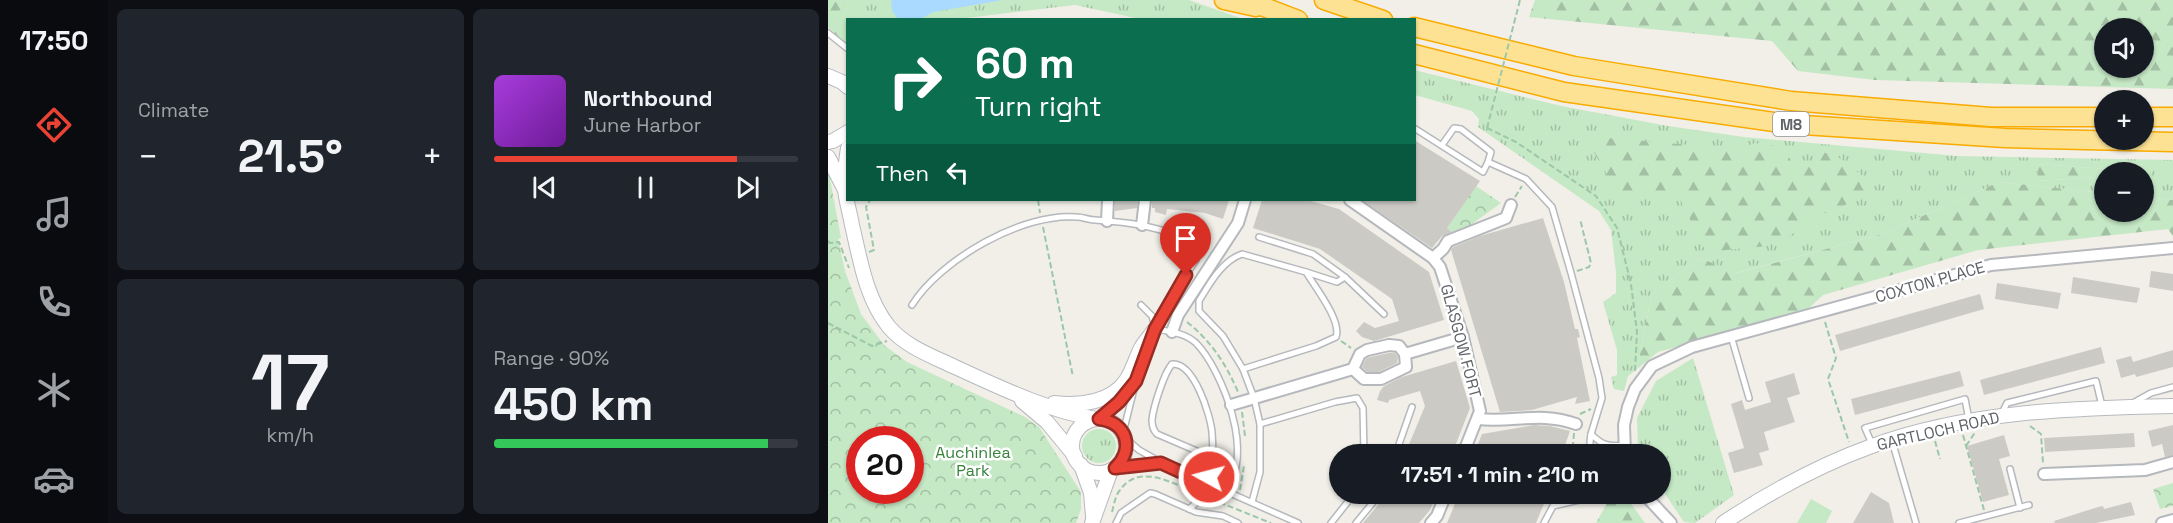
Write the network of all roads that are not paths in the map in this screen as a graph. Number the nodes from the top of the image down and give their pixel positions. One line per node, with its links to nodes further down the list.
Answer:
1 (1224, 0): 4 (highway)
2 (1246, 0): 4 (highway)
3 (1324, 0): 6 (highway)
4 (1267, 9): 5 (highway)
5 (1292, 18)
6 (1377, 18)
7 (1416, 27): 13 (highway, M8)
8 (828, 33): 9 (lane)
9 (846, 47)
10 (1416, 55): 19 (highway, M8)
11 (829, 75): 12 (street)
12 (846, 85)
13 (2094, 117)
14 (2154, 117): 15 (highway)
15 (2173, 117)
16 (1416, 129): 20 (lane)
17 (846, 133): 18 (street)
18 (828, 142)
19 (2173, 142)
20 (1442, 145): 22 (lane); 22 (lane)
21 (828, 157): 24 (street)
22 (1488, 162): 66 (lane)
23 (846, 176): 24 (street)
24 (845, 190): 25 (street)
25 (846, 195)
26 (847, 201): 51 (street)
27 (1108, 201): 32 (street)
28 (1145, 201): 33 (street)
29 (1245, 201): 43 (street)
30 (1351, 201): 36 (street, GLASGOW FORT)
31 (1510, 205): 36 (street)
32 (1107, 221): 33 (lane); 39 (lane)
33 (1142, 225): 42 (lane)
34 (1259, 237): 38 (lane)
35 (2173, 248): 44 (street, COXTON PLACE)
36 (1433, 258): 45 (street, GLASGOW FORT)
37 (1306, 272): 38 (lane); 47 (lane); 47 (lane)
38 (1345, 277): 41 (lane)
39 (912, 305)
40 (1140, 305): 42 (lane)
41 (1384, 314)
42 (1155, 329): 43 (lane); 49 (lane); 54 (street)
43 (1172, 332): 55 (lane)
44 (1731, 336): 53 (lane); 74 (street, COXTON PLACE)
45 (1463, 337): 46 (street); 62 (street, GLASGOW FORT)
46 (1405, 354): 48 (street); 48 (street)
47 (1243, 369): 52 (lane)
48 (1353, 369): 52 (street)
49 (1136, 381): 61 (lane); 67 (lane)
50 (2173, 387): 58 (lane)
51 (1013, 394): 54 (street); 77 (street)
52 (1254, 398): 55 (street); 64 (lane)
53 (1749, 399)
54 (1031, 400): 61 (street)
55 (1231, 405): 85 (lane)
56 (2173, 406): 58 (street, GARTLOCH ROAD)
57 (1412, 407): 70 (lane)
58 (2125, 407): 59 (street, GARTLOCH ROAD)
59 (2103, 408): 60 (street, GARTLOCH ROAD); 60 (lane)
60 (2000, 416): 63 (street, GARTLOCH ROAD)
61 (1097, 419): 67 (street); 77 (street)
62 (1478, 419): 65 (street, GLASGOW FORT); 71 (street, GLASGOW FORT)
63 (1968, 422): 68 (street, GARTLOCH ROAD); 75 (lane)
64 (1260, 424): 69 (lane); 86 (lane)
65 (1576, 424)
66 (1591, 434): 72 (lane); 73 (lane)
67 (1124, 436): 79 (lane); 80 (street)
68 (1892, 440): 75 (street, GARTLOCH ROAD); 106 (lane)
69 (1364, 444)
70 (1399, 444)
71 (1467, 444)
72 (1590, 444)
73 (1602, 444)
74 (1625, 444)
75 (1873, 445): 105 (street, GARTLOCH ROAD)
76 (1213, 458): 76 (lane); 84 (lane)
77 (1078, 461): 80 (street); 96 (street)
78 (2173, 462): 82 (street)
79 (1161, 463): 80 (lane); 83 (lane)
80 (1113, 469): 96 (street)
81 (2010, 469): 93 (lane)
82 (2044, 474)
83 (1200, 480): 84 (lane); 94 (lane)
84 (1207, 484): 85 (lane)
85 (1223, 489): 86 (lane)
86 (1252, 502): 99 (lane)
87 (1346, 504): 100 (lane)
88 (1372, 504): 101 (lane)
89 (1442, 504): 102 (street)
90 (1562, 504): 103 (lane)
91 (1653, 504): 104 (street)
92 (2029, 505): 93 (lane)
93 (2020, 508): 107 (lane)
94 (1189, 509): 97 (lane); 98 (lane)
95 (2173, 520): 108 (street)
96 (1093, 521)
97 (1116, 523)
98 (1238, 523)
99 (1298, 523)
100 (1331, 523)
101 (1356, 523)
102 (1431, 523)
103 (1544, 523)
104 (1671, 523)
105 (1723, 523)
106 (1916, 523)
107 (1959, 523)
108 (2162, 523)

